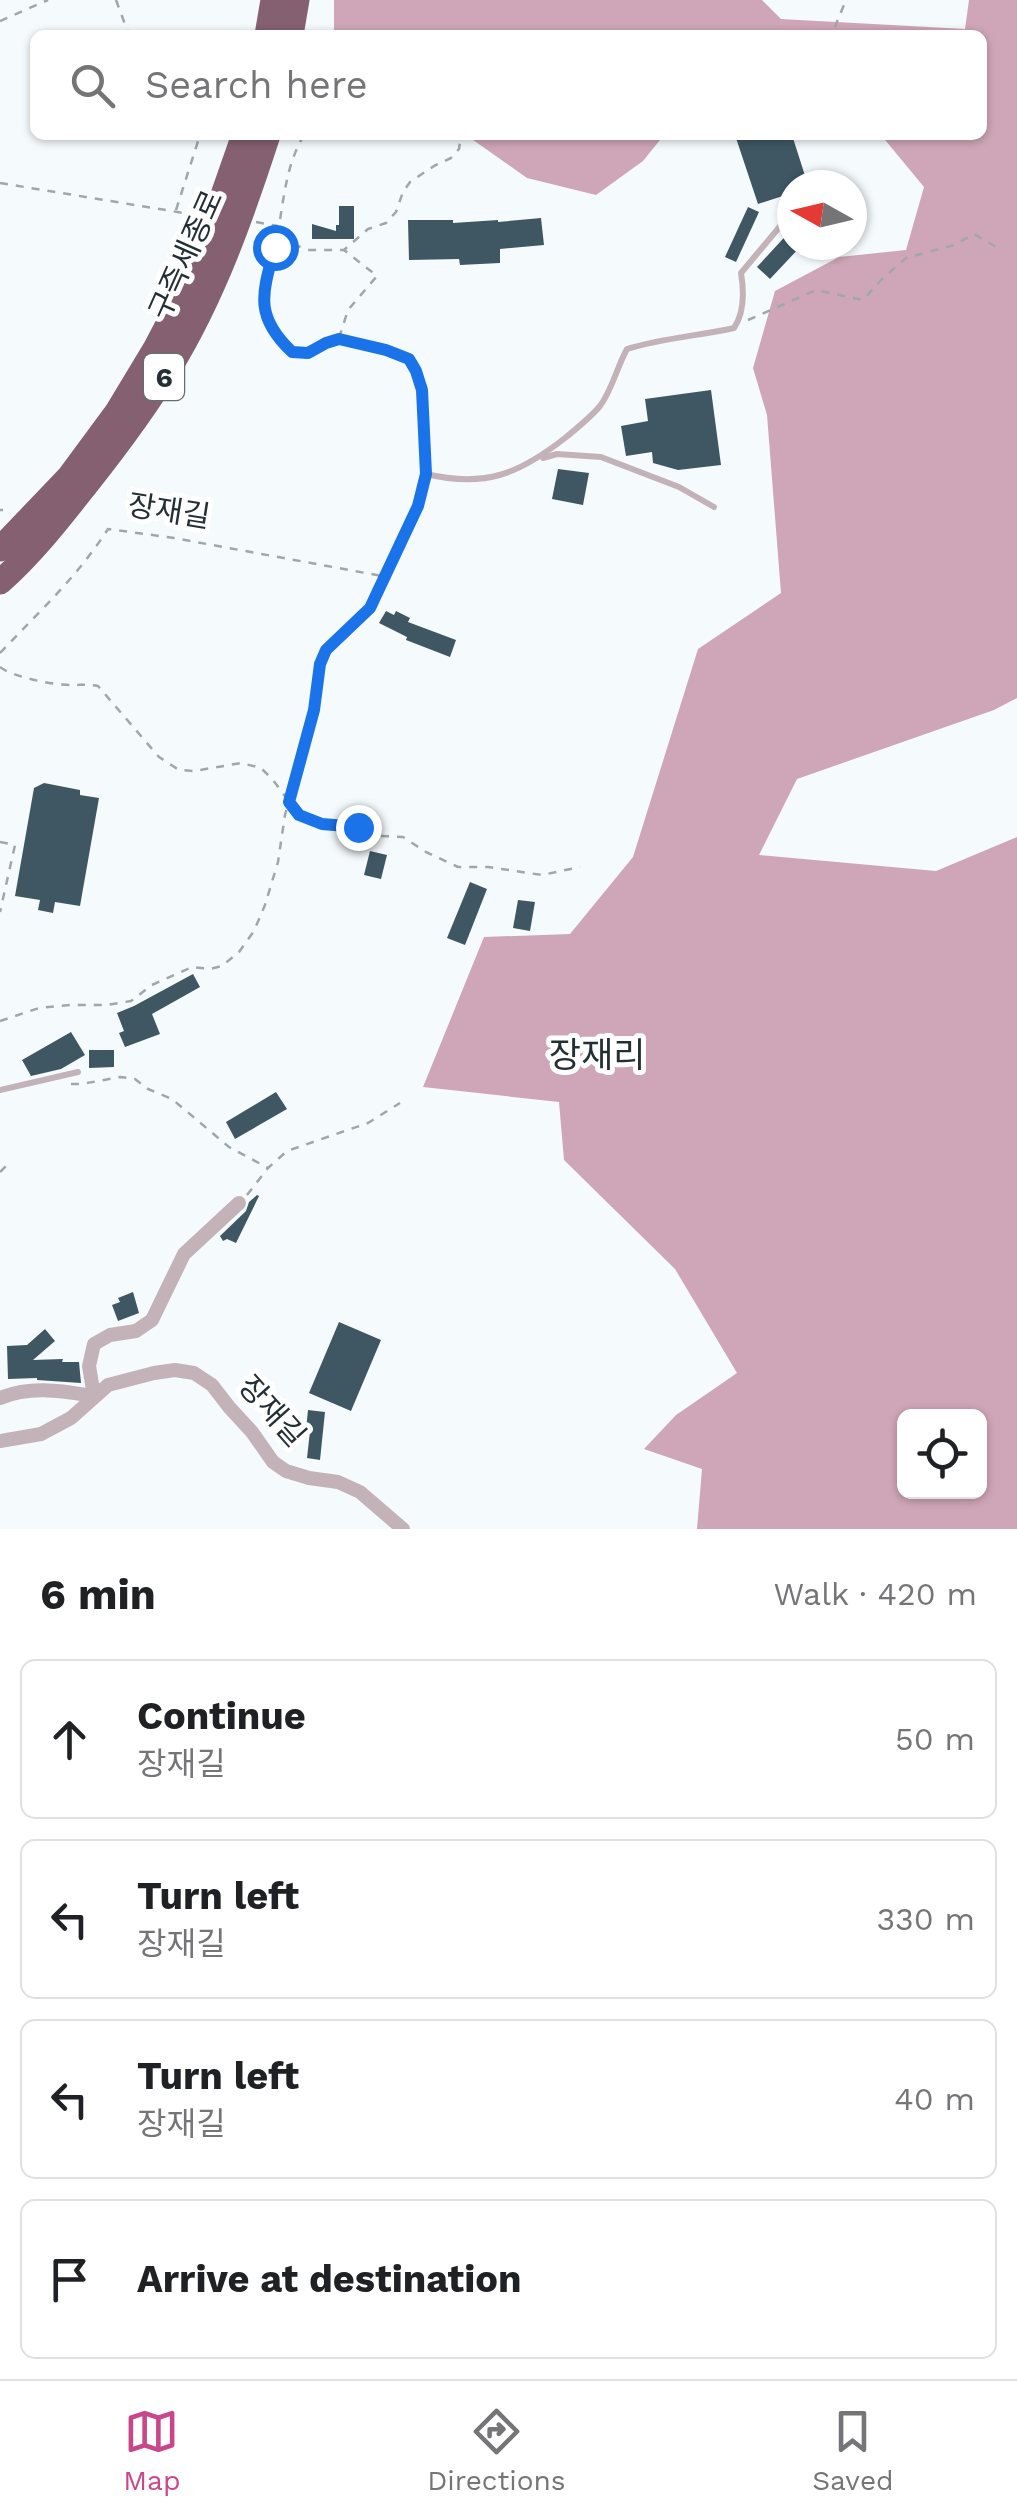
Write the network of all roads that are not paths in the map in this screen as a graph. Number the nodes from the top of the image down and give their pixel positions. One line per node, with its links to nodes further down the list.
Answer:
1 (273, 0): 3 (highway)
2 (297, 0): 4 (highway)
3 (268, 30)
4 (292, 30)
5 (242, 140): 11 (highway, 구즉세종로 / 6)
6 (266, 140): 12 (highway, 구즉세종로 / 6)
7 (777, 230): 8 (lane)
8 (537, 460): 9 (lane); 10 (lane)
9 (426, 474)
10 (714, 507)
11 (0, 550)
12 (0, 582)
13 (78, 1072): 14 (lane)
14 (0, 1090)
15 (240, 1203): 16 (street)
16 (94, 1396): 17 (street); 18 (street, 장재길); 19 (street, 장재길)
17 (0, 1398)
18 (0, 1441)
19 (403, 1529)

